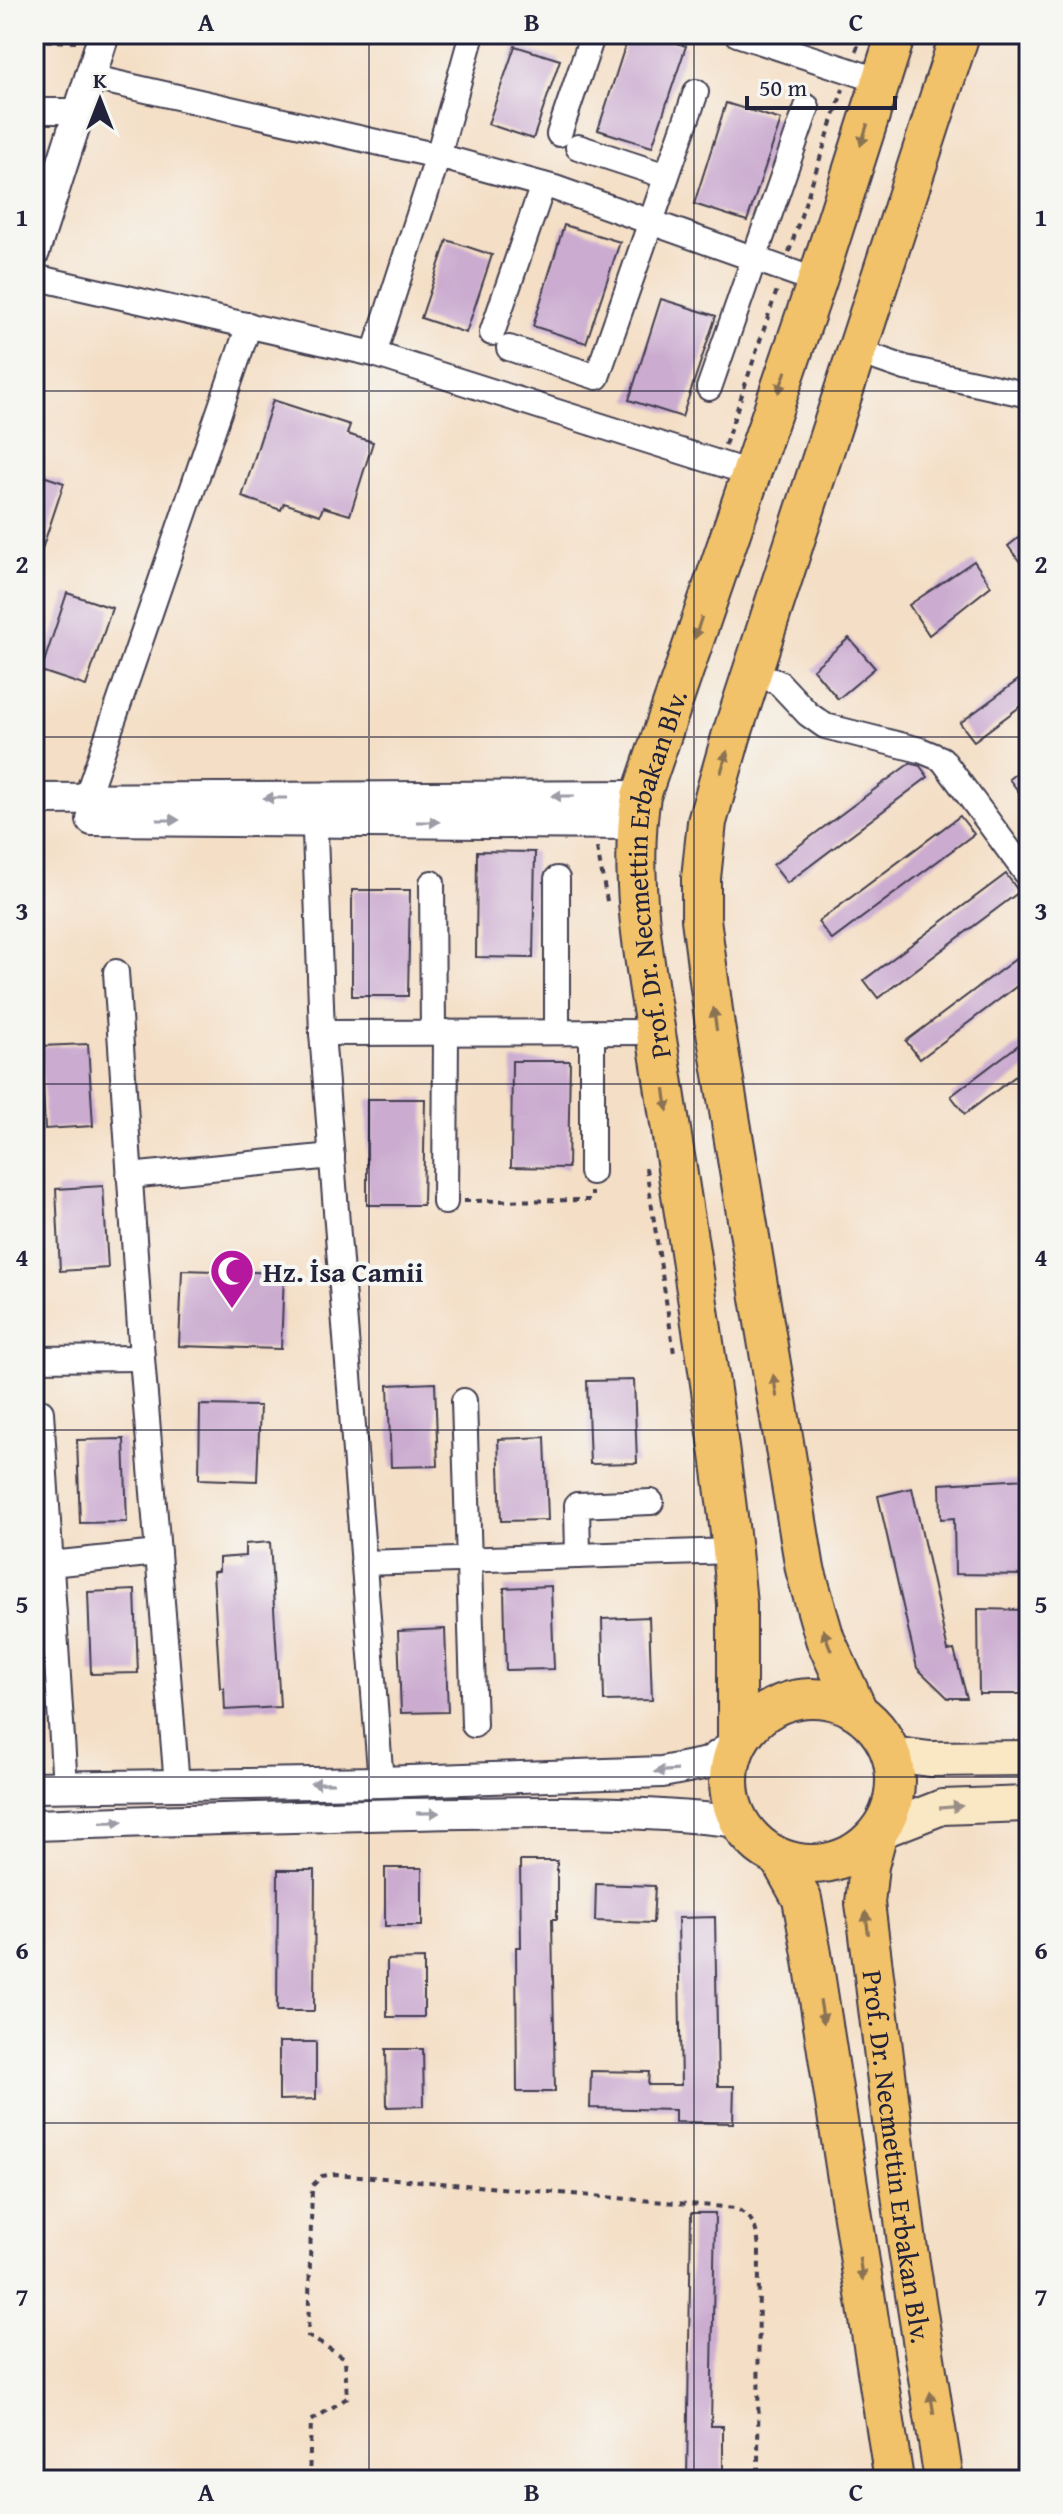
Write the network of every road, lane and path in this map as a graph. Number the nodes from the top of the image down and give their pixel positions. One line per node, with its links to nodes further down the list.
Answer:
1 (472, 34): 14 (street)
2 (593, 34): 15 (street)
3 (737, 34): 8 (street)
4 (896, 34): 8 (main road, Prof. Dr. Necmettin Erbakan Blv.)
5 (960, 34): 23 (main road, Prof. Dr. Necmettin Erbakan Blv.)
6 (92, 38): 7 (path); 9 (street)
7 (34, 40)
8 (865, 76): 20 (main road, Prof. Dr. Necmettin Erbakan Blv., one-way to 20); 20 (path)
9 (89, 77): 13 (street); 14 (street)
10 (696, 92): 15 (street)
11 (807, 107): 19 (street)
12 (34, 111): 13 (street)
13 (78, 111): 18 (street)
14 (438, 156): 16 (street); 24 (street)
15 (666, 176): 17 (street)
16 (543, 185): 17 (street); 17 (street)
17 (650, 224): 19 (street)
18 (34, 252)
19 (753, 259): 20 (street); 25 (street)
20 (800, 275): 27 (main road, Prof. Dr. Necmettin Erbakan Blv., one-way to 27); 27 (path)
21 (34, 277): 22 (street)
22 (249, 325): 24 (street); 30 (street)
23 (856, 351): 26 (street); 28 (main road, Prof. Dr. Necmettin Erbakan Blv.)
24 (374, 354): 27 (street)
25 (709, 388)
26 (1029, 395)
27 (734, 468): 32 (main road, Prof. Dr. Necmettin Erbakan Blv., one-way to 32)
28 (752, 671): 35 (street); 60 (main road, Prof. Dr. Necmettin Erbakan Blv., one-way to 28)
29 (34, 799): 30 (street)
30 (86, 799): 31 (street, one-way to 30)
31 (314, 809): 32 (street); 33 (street, one-way to 31); 44 (street)
32 (639, 810): 43 (main road, Prof. Dr. Necmettin Erbakan Blv.)
33 (34, 819)
34 (590, 840): 38 (path)
35 (1029, 877)
36 (557, 879): 41 (street)
37 (432, 883): 40 (street)
38 (609, 915)
39 (116, 972): 47 (street)
40 (439, 1032): 41 (street); 44 (street); 48 (street)
41 (557, 1032): 42 (street)
42 (592, 1032): 43 (street); 46 (street)
43 (656, 1032): 54 (main road, Prof. Dr. Necmettin Erbakan Blv., one-way to 54)
44 (322, 1033): 45 (street)
45 (332, 1156): 47 (street); 58 (street)
46 (592, 1172): 48 (path)
47 (129, 1176): 49 (street)
48 (445, 1202)
49 (142, 1358): 50 (street); 55 (street)
50 (34, 1359)
51 (464, 1401): 57 (street)
52 (41, 1412): 59 (street)
53 (651, 1502): 56 (street)
54 (732, 1551): 56 (street); 62 (main road, Prof. Dr. Necmettin Erbakan Blv.)
55 (158, 1553): 59 (street); 66 (street)
56 (578, 1556): 57 (street)
57 (468, 1560): 58 (street); 61 (street)
58 (363, 1563): 65 (street)
59 (50, 1564): 67 (street)
60 (858, 1711): 62 (main road); 63 (main road)
61 (474, 1725)
62 (737, 1743): 65 (street, one-way to 65); 70 (main road)
63 (891, 1754): 64 (main road); 72 (main road)
64 (1029, 1758)
65 (381, 1782): 66 (street, one-way to 66)
66 (177, 1785): 67 (street)
67 (65, 1786): 68 (street)
68 (34, 1787)
69 (1029, 1804): 72 (main road, one-way to 69)
70 (739, 1822): 71 (street, one-way to 70); 73 (main road)
71 (34, 1825)
72 (878, 1832): 73 (main road); 77 (main road, Prof. Dr. Necmettin Erbakan Blv., one-way to 72)
73 (779, 1858): 76 (main road, Prof. Dr. Necmettin Erbakan Blv., one-way to 76)
74 (309, 2480): 75 (path)
75 (758, 2480)
76 (894, 2480)
77 (944, 2480)

